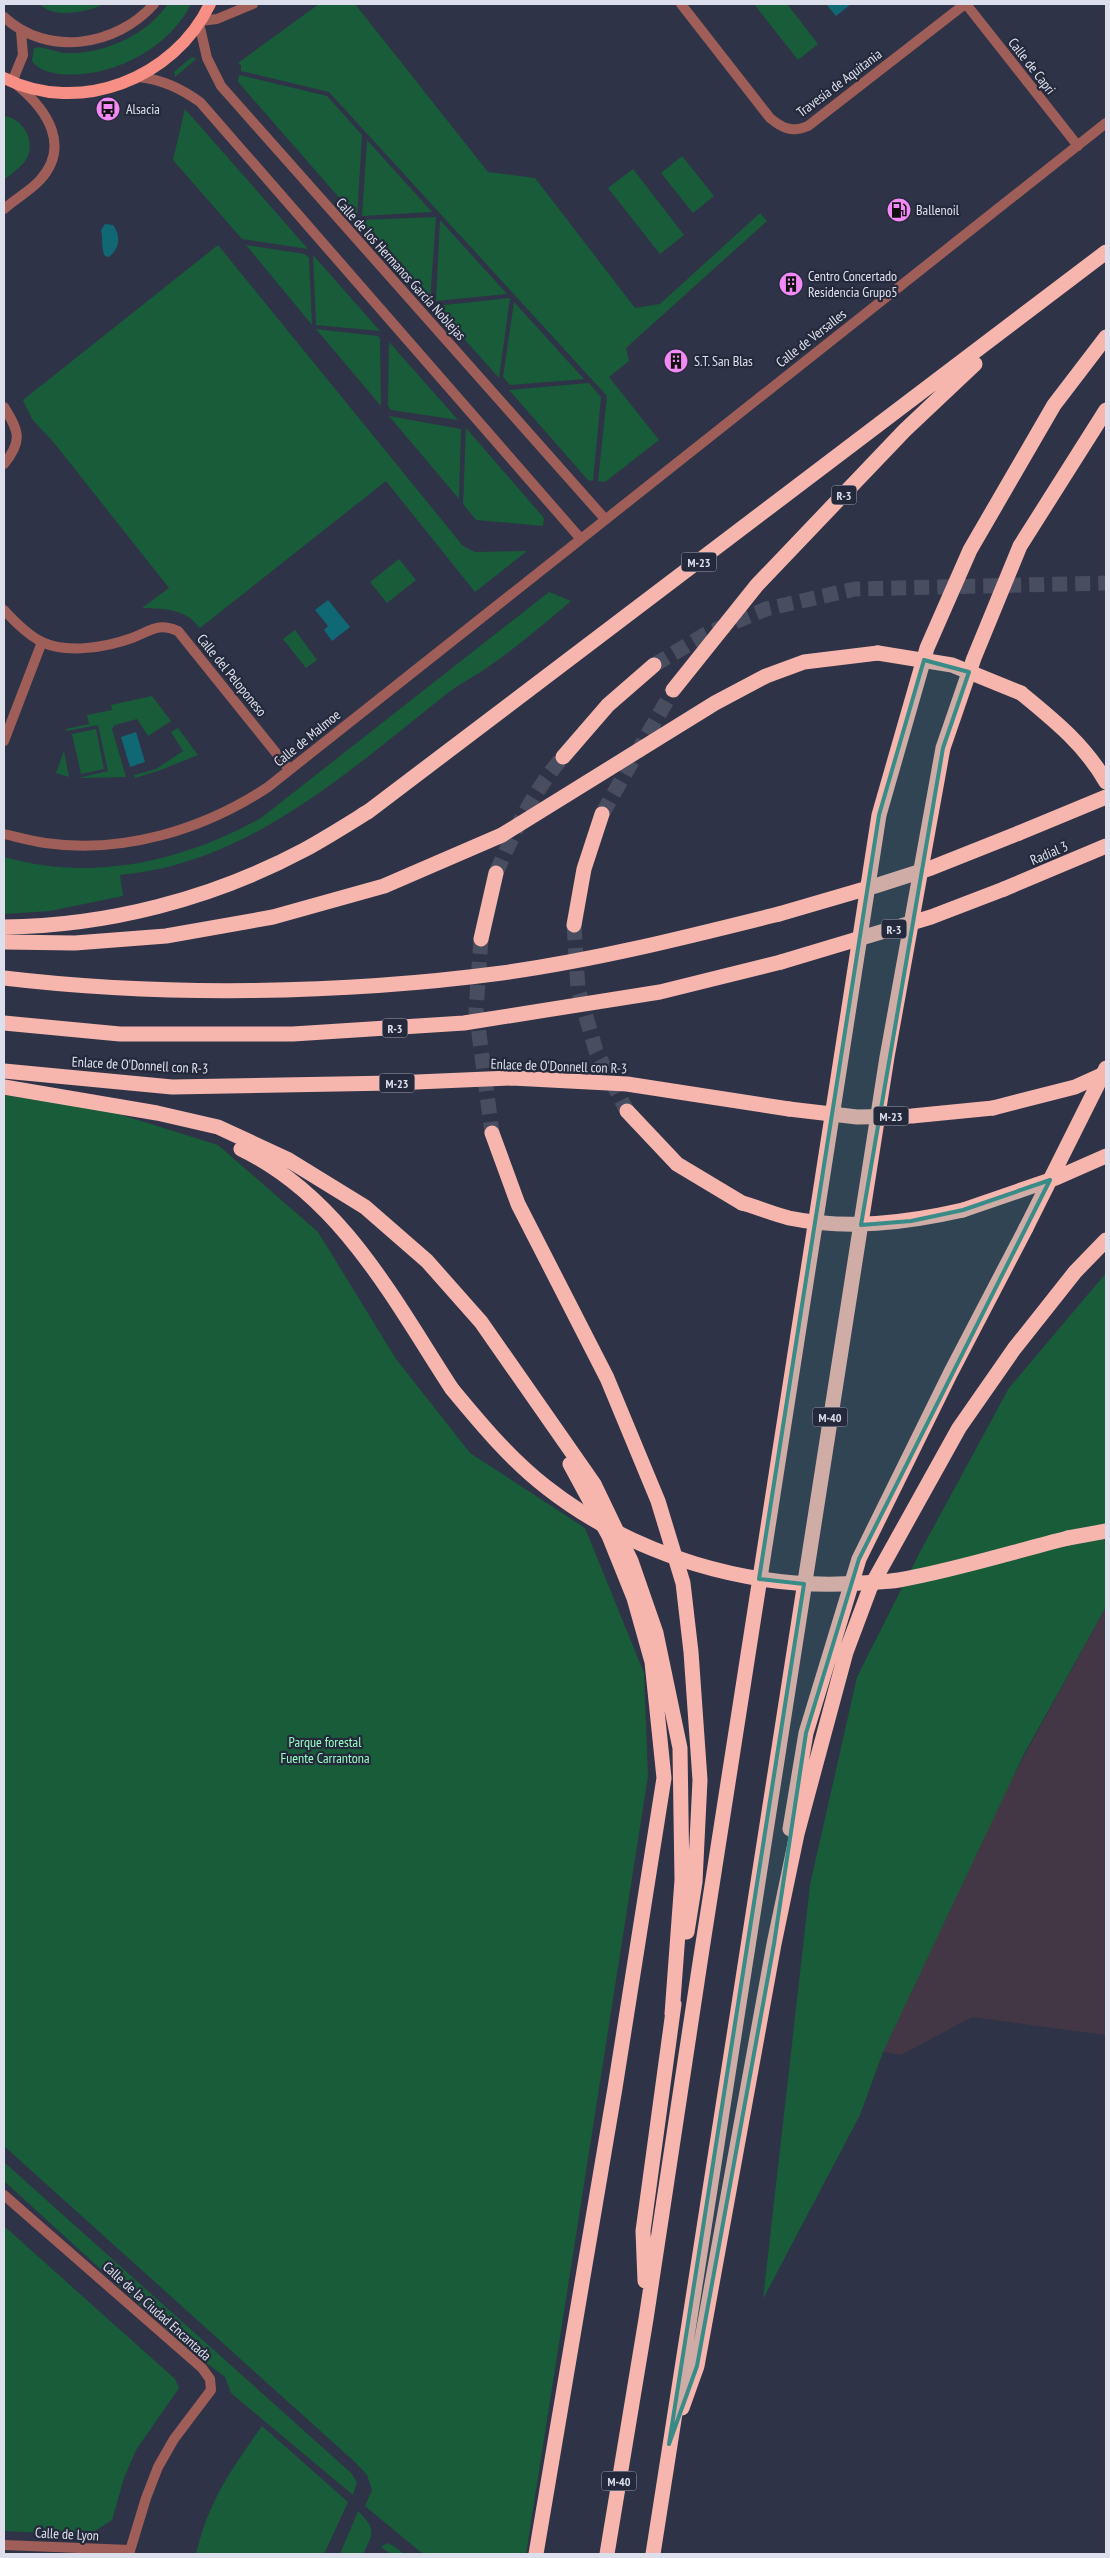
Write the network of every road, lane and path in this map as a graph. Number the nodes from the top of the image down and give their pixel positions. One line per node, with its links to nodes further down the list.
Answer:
1 (154, 4): 8 (street)
2 (210, 4): 7 (main road)
3 (253, 4): 7 (street)
4 (681, 4): 5 (street, Travesía de Aquitania)
5 (965, 4): 12 (street, Calle de Capri)
6 (4, 17): 8 (street)
7 (200, 22): 9 (main road); 20 (street, Calle de los Hermanos García Noblejas)
8 (21, 31): 10 (street)
9 (139, 77): 10 (main road); 21 (street)
10 (9, 82): 13 (street)
11 (1106, 123): 12 (street, Calle de Versalles)
12 (1078, 146): 20 (street, Calle de Versalles)
13 (4, 209)
14 (1106, 252): 15 (highway, M-23)
15 (1029, 313): 25 (highway, R-3); 36 (highway, M-23)
16 (1106, 337): 55 (highway, M-40)
17 (4, 407): 19 (street)
18 (1106, 410): 56 (highway, M-40)
19 (4, 464)
20 (605, 520): 21 (street, Calle de Versalles)
21 (580, 538): 28 (street, Calle de Malmoe)
22 (4, 610): 23 (street)
23 (42, 642): 26 (street); 28 (street, Calle del Peloponeso)
24 (654, 664): 27 (highway)
25 (674, 690)
26 (4, 740)
27 (563, 757)
28 (289, 769): 32 (street, Calle de Malmoe)
29 (1106, 782): 38 (highway, bridge)
30 (1106, 797): 39 (highway, bridge)
31 (602, 814): 35 (highway)
32 (4, 834)
33 (1106, 846): 40 (highway, Radial 3 / R-3, bridge)
34 (496, 873): 37 (highway)
35 (574, 925)
36 (4, 926)
37 (481, 939)
38 (4, 942)
39 (4, 978)
40 (4, 1023)
41 (1106, 1068): 52 (highway, bridge)
42 (4, 1071): 43 (highway, Enlace de O'Donnell con R-3 / M-23, bridge)
43 (1106, 1073)
44 (4, 1087): 46 (highway)
45 (627, 1110): 48 (highway, bridge)
46 (157, 1114): 50 (highway); 51 (highway, bridge)
47 (492, 1132): 53 (highway)
48 (1106, 1156)
49 (1106, 1240): 52 (highway)
50 (530, 1390): 53 (highway); 59 (highway)
51 (1106, 1531)
52 (774, 1944): 56 (highway)
53 (672, 2014): 55 (highway)
54 (4, 2195): 58 (street, Calle de la Ciudad Encantada)
55 (646, 2319): 60 (highway, M-40)
56 (669, 2444): 61 (highway, M-40)
57 (4, 2545): 58 (street, Calle de Lyon)
58 (129, 2552)
59 (536, 2554)
60 (607, 2554)
61 (653, 2554)

